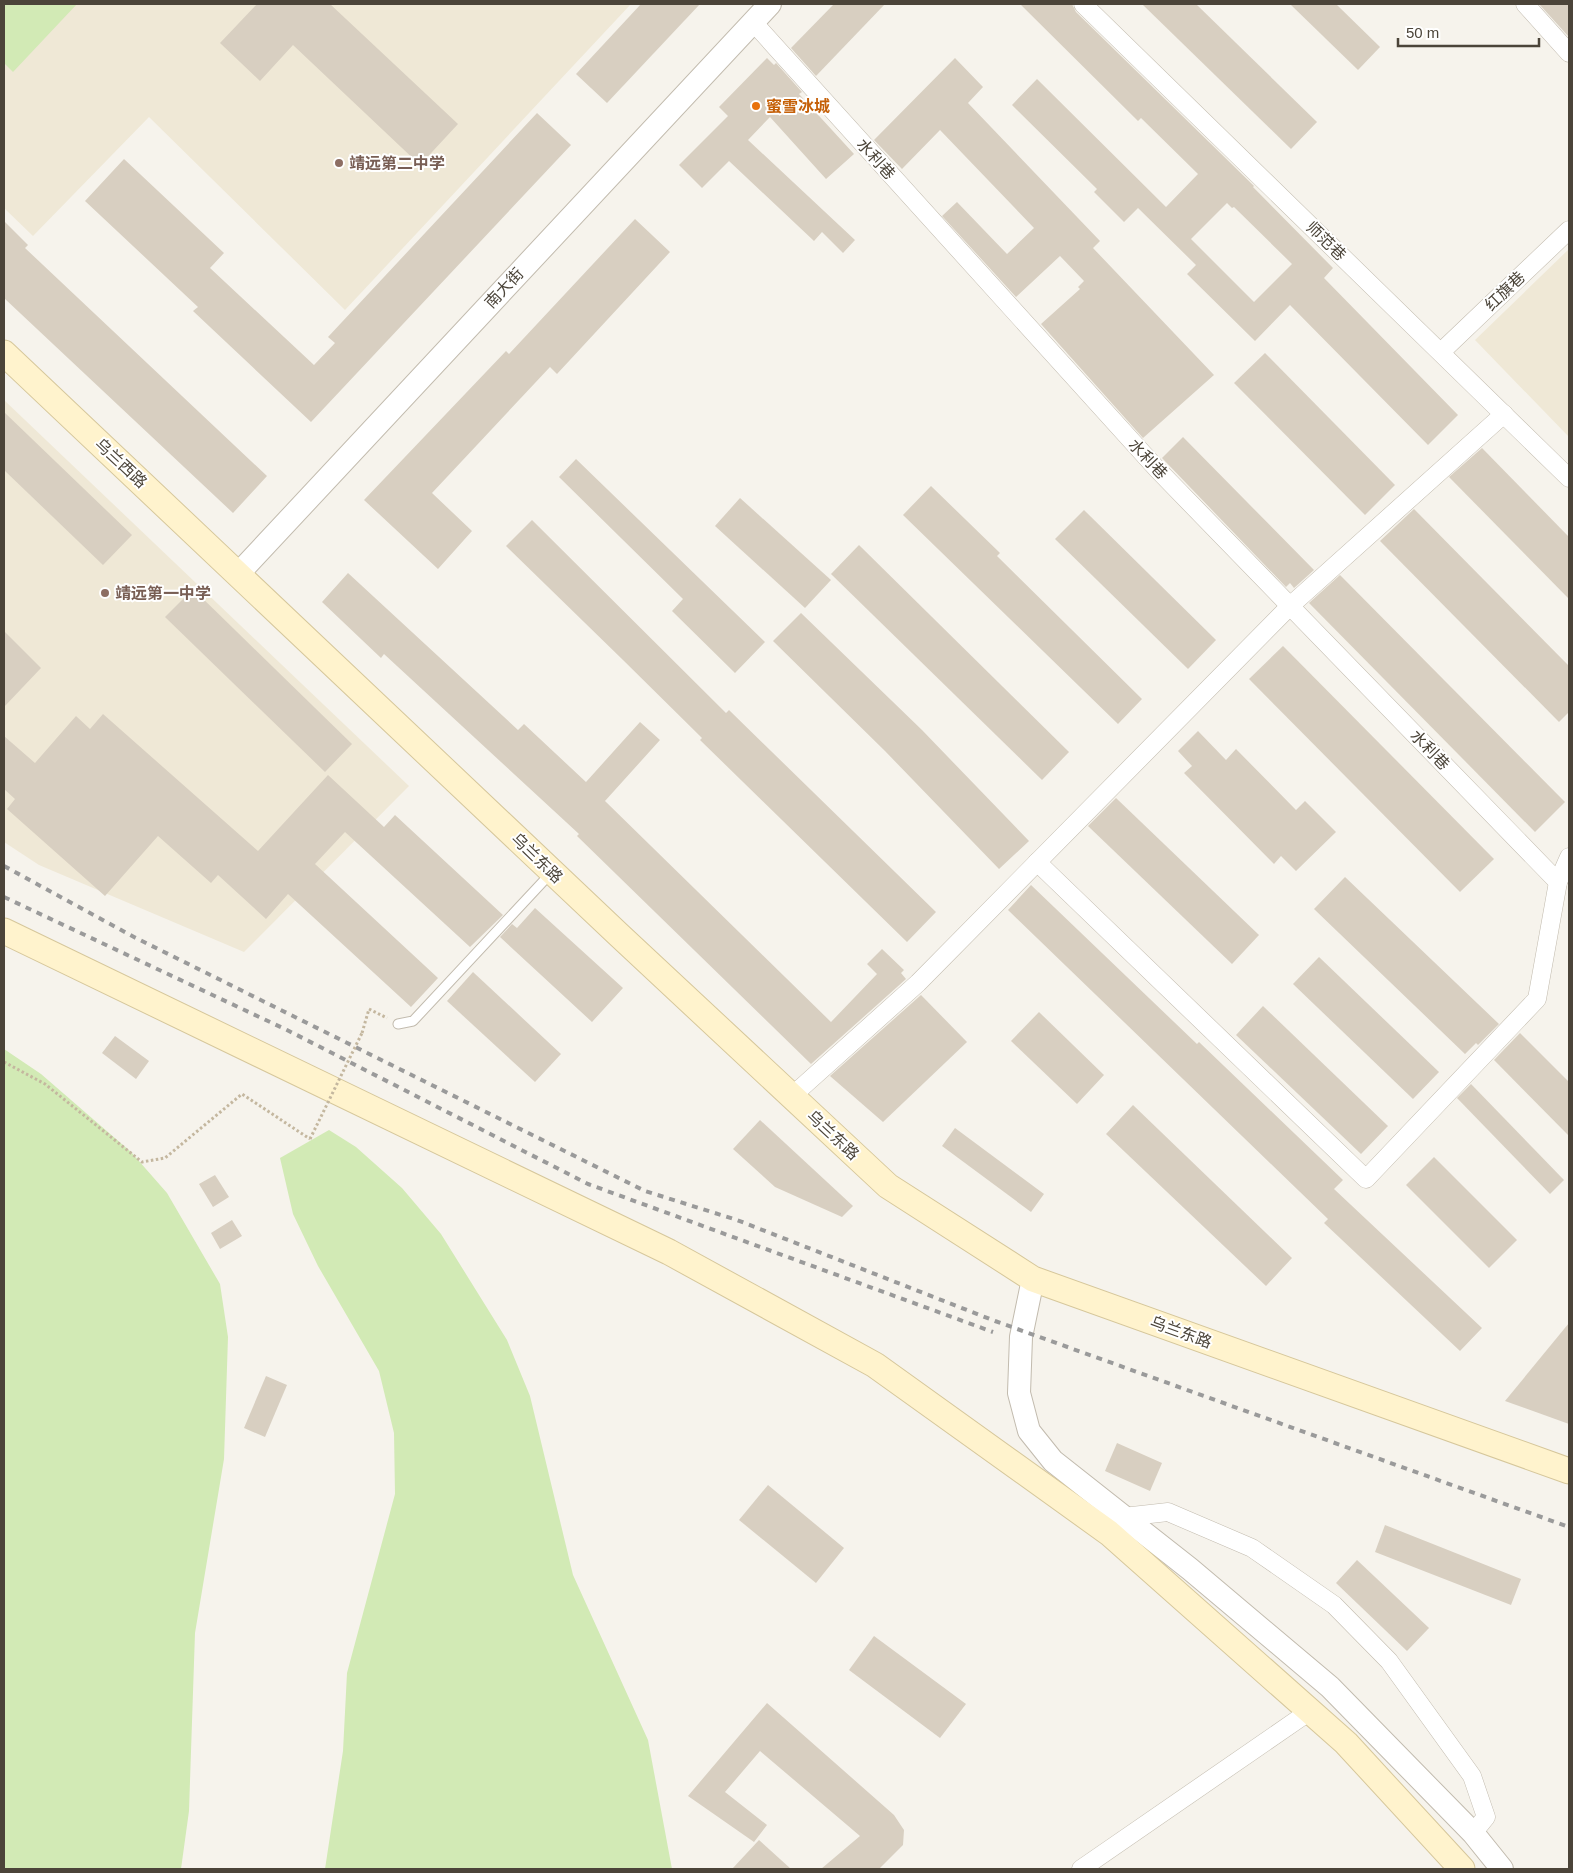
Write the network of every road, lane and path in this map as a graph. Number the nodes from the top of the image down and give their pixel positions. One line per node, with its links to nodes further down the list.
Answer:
1 (770, 4): 4 (street, 南大街)
2 (1084, 4): 7 (street, 师范巷)
3 (1525, 4): 5 (street)
4 (753, 22): 11 (street, 南大街); 12 (street, 水利巷)
5 (1569, 53)
6 (1569, 230): 7 (street, 红旗巷)
7 (1441, 352): 9 (street, 师范巷)
8 (4, 353): 11 (main road, 乌兰西路)
9 (1504, 414): 10 (street, 师范巷); 12 (street)
10 (1569, 478)
11 (239, 573): 15 (main road, 乌兰东路)
12 (1290, 606): 14 (street); 16 (street, 水利巷)
13 (1569, 857): 16 (street)
14 (1037, 862): 16 (street); 20 (street)
15 (552, 872): 18 (lane); 20 (main road, 乌兰东路)
16 (1558, 882)
17 (4, 931): 24 (main road)
18 (398, 1024): 19 (path, bridge)
19 (4, 1062)
20 (792, 1096): 21 (main road, 乌兰东路)
21 (1033, 1279): 22 (main road, 乌兰东路); 23 (street)
22 (1569, 1471)
23 (1123, 1517): 25 (street); 25 (street)
24 (1310, 1711): 26 (street); 27 (main road)
25 (1473, 1833): 28 (street)
26 (1081, 1869)
27 (1462, 1869)
28 (1502, 1869)

